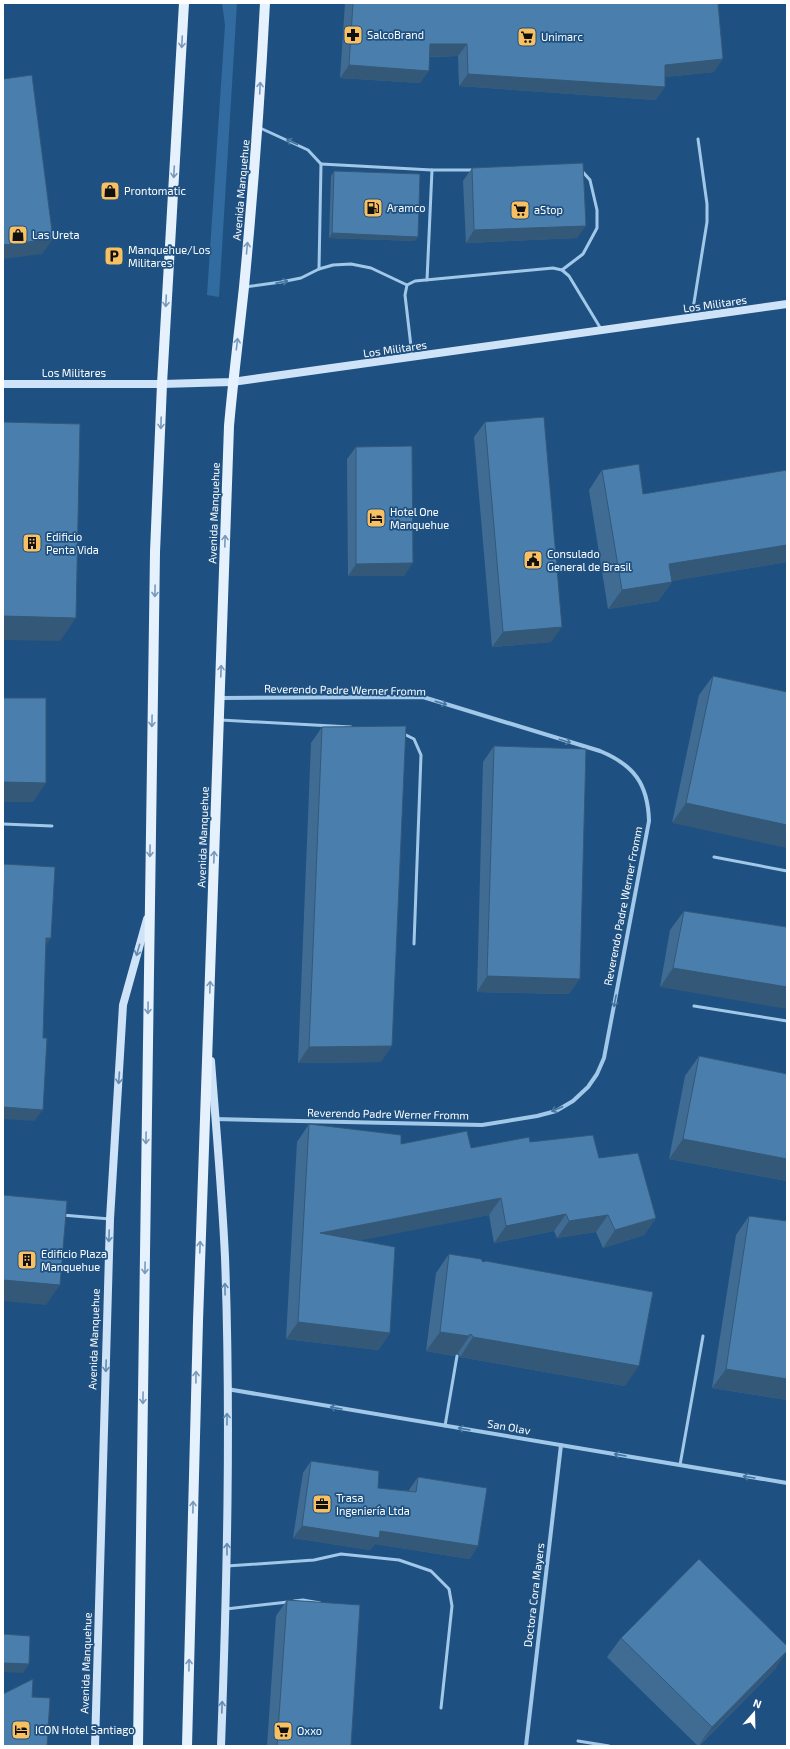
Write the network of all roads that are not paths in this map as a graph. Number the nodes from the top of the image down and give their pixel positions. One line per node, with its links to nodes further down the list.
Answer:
1 (184, 3): 20 (main road, Avenida Manquehue, one-way to 20)
2 (265, 3): 3 (main road, Avenida Manquehue, one-way to 2)
3 (258, 127): 5 (lane, one-way to 3); 13 (main road, Avenida Manquehue, one-way to 3)
4 (698, 139): 15 (lane)
5 (321, 164): 6 (lane); 9 (lane)
6 (432, 170): 7 (lane); 11 (lane)
7 (478, 170)
8 (577, 170): 10 (lane)
9 (319, 269): 12 (lane); 13 (lane, one-way to 9)
10 (562, 270): 11 (lane); 16 (lane)
11 (427, 280): 12 (lane)
12 (408, 285): 17 (lane)
13 (244, 287): 18 (main road, Avenida Manquehue, one-way to 13)
14 (787, 304): 15 (main road, Los Militares)
15 (692, 318): 16 (main road, Los Militares)
16 (602, 331): 17 (main road, Los Militares)
17 (412, 358): 18 (main road, Los Militares)
18 (232, 382): 20 (main road, Los Militares); 21 (main road, Avenida Manquehue, one-way to 18)
19 (3, 384): 20 (main road, Los Militares)
20 (162, 384): 29 (main road, Avenida Manquehue, one-way to 29)
21 (220, 698): 22 (main road, Avenida Manquehue); 34 (street, Reverendo Padre Werner Fromm, one-way to 34)
22 (219, 720): 23 (lane); 33 (main road, Avenida Manquehue, one-way to 22)
23 (352, 727)
24 (397, 731): 30 (lane)
25 (3, 824): 26 (lane)
26 (52, 826)
27 (714, 857): 28 (lane)
28 (787, 871)
29 (149, 913): 36 (main road, Avenida Manquehue, one-way to 36); 50 (main road, Avenida Manquehue, one-way to 50)
30 (414, 944)
31 (694, 1006): 32 (lane)
32 (787, 1021)
33 (208, 1026): 34 (main road, Avenida Manquehue); 51 (main road, Avenida Manquehue, one-way to 33)
34 (215, 1119): 39 (main road, Avenida Manquehue, one-way to 34)
35 (56, 1214): 36 (lane)
36 (110, 1219): 49 (main road, Avenida Manquehue, one-way to 49)
37 (703, 1336): 42 (lane)
38 (457, 1356): 40 (lane)
39 (227, 1389): 40 (street, San Olav, one-way to 39); 44 (main road, Avenida Manquehue, one-way to 39)
40 (445, 1426): 41 (street, San Olav, one-way to 40)
41 (561, 1445): 42 (street, San Olav, one-way to 41); 53 (street, Doctora Cora Mayers)
42 (680, 1465): 43 (street, San Olav, one-way to 42)
43 (787, 1483)
44 (227, 1566): 46 (main road, Avenida Manquehue); 47 (lane)
45 (326, 1604): 46 (lane)
46 (226, 1609): 52 (main road, Avenida Manquehue, one-way to 46)
47 (441, 1708)
48 (578, 1741): 54 (lane)
49 (95, 1746)
50 (138, 1746)
51 (187, 1746)
52 (221, 1746)
53 (526, 1746)
54 (609, 1746)

